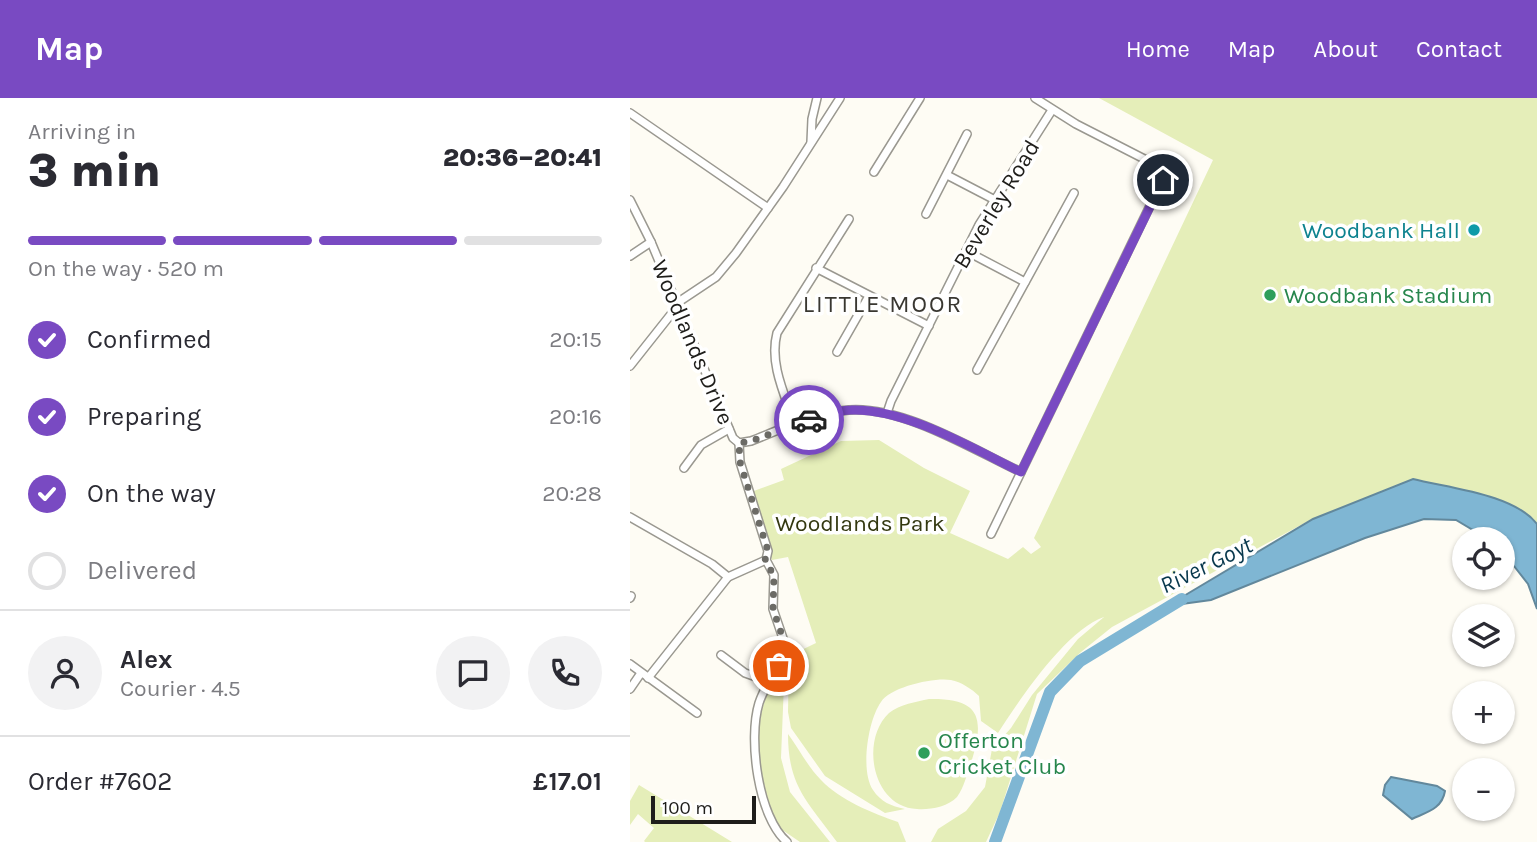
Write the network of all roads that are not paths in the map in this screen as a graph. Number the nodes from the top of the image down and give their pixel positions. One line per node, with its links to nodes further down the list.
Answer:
1 (817, 98): 8 (street)
2 (840, 98): 8 (street)
3 (920, 98): 9 (street)
4 (1035, 98): 5 (street)
5 (1052, 110): 13 (street, Beverley Road); 33 (street)
6 (630, 113): 14 (street)
7 (967, 134): 10 (street)
8 (811, 143): 14 (street)
9 (874, 172)
10 (947, 175): 13 (street); 15 (street)
11 (1074, 192): 21 (street)
12 (630, 200): 17 (street, Woodlands Drive)
13 (995, 200): 18 (street, Beverley Road)
14 (768, 208): 23 (street)
15 (926, 214)
16 (849, 219): 20 (street)
17 (651, 242): 19 (street); 23 (street, Woodlands Drive)
18 (966, 251): 21 (street); 24 (street, Beverley Road)
19 (630, 256)
20 (816, 268): 22 (street); 29 (street)
21 (1026, 282): 27 (street)
22 (869, 296): 24 (street); 25 (street)
23 (678, 306): 26 (street); 30 (street, Woodlands Drive)
24 (929, 326): 28 (street, Beverley Road)
25 (837, 352)
26 (630, 366)
27 (977, 370)
28 (887, 413): 29 (street); 33 (street)
29 (794, 425): 31 (street)
30 (729, 429): 31 (street, Woodlands Drive); 32 (street)
31 (739, 443): 36 (street, Woodlands Drive)
32 (684, 468)
33 (1021, 472): 35 (street)
34 (630, 517): 37 (street)
35 (991, 534)
36 (765, 560): 37 (street); 42 (street, Woodlands Drive)
37 (728, 577): 41 (street)
38 (721, 655): 42 (street)
39 (630, 664): 40 (street)
40 (641, 673): 41 (street); 43 (street)
41 (648, 678): 44 (street)
42 (770, 682): 45 (street, Woodlands Drive)
43 (630, 689)
44 (697, 713)
45 (787, 842)

